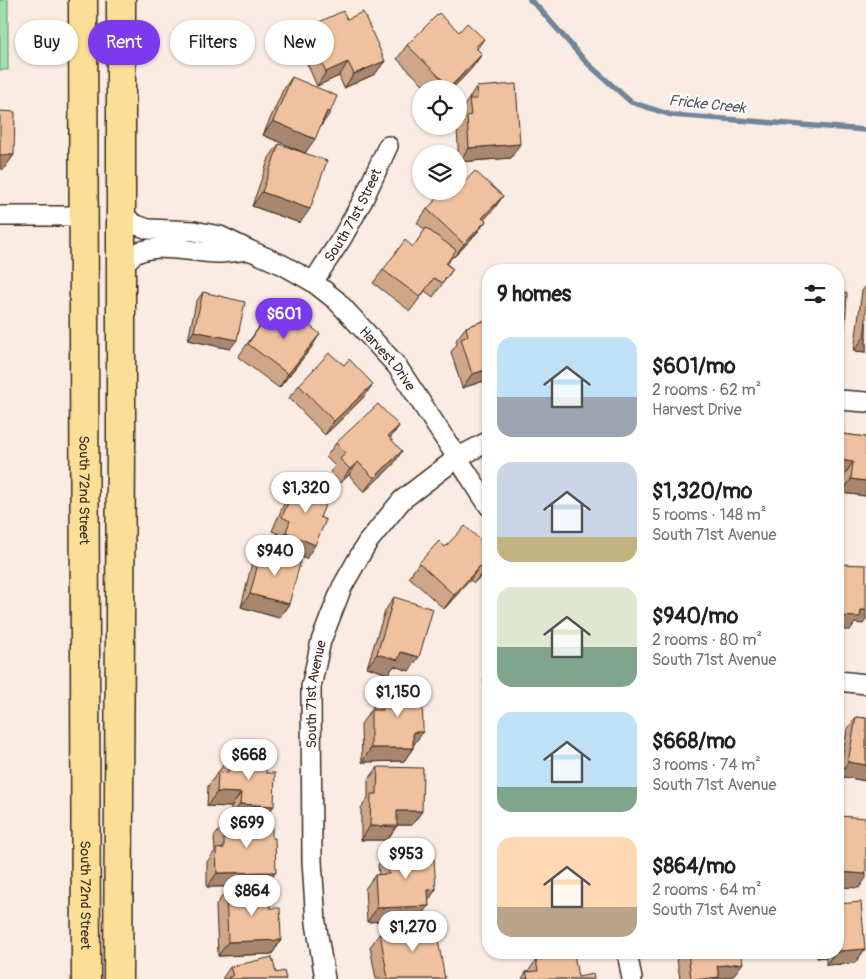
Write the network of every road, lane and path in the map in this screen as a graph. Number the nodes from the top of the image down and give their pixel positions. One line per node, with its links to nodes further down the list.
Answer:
1 (83, 0): 6 (main road, South 72nd Street)
2 (121, 0): 4 (main road)
3 (388, 146): 9 (street, South 71st Street)
4 (121, 213): 7 (street, Harvest Drive); 8 (main road)
5 (0, 216): 6 (street)
6 (84, 216): 18 (main road, South 72nd Street)
7 (248, 250): 8 (street, Harvest Drive); 9 (street, Harvest Drive)
8 (121, 271): 19 (main road)
9 (313, 282): 13 (street, Harvest Drive)
10 (844, 400): 11 (street)
11 (866, 402)
12 (482, 445): 13 (street, South 71st Avenue)
13 (457, 458): 14 (street, Harvest Drive); 20 (street, South 71st Avenue)
14 (482, 496)
15 (844, 682): 16 (street)
16 (866, 684)
17 (628, 959): 21 (street)
18 (86, 979)
19 (118, 979)
20 (325, 979)
21 (632, 979)

